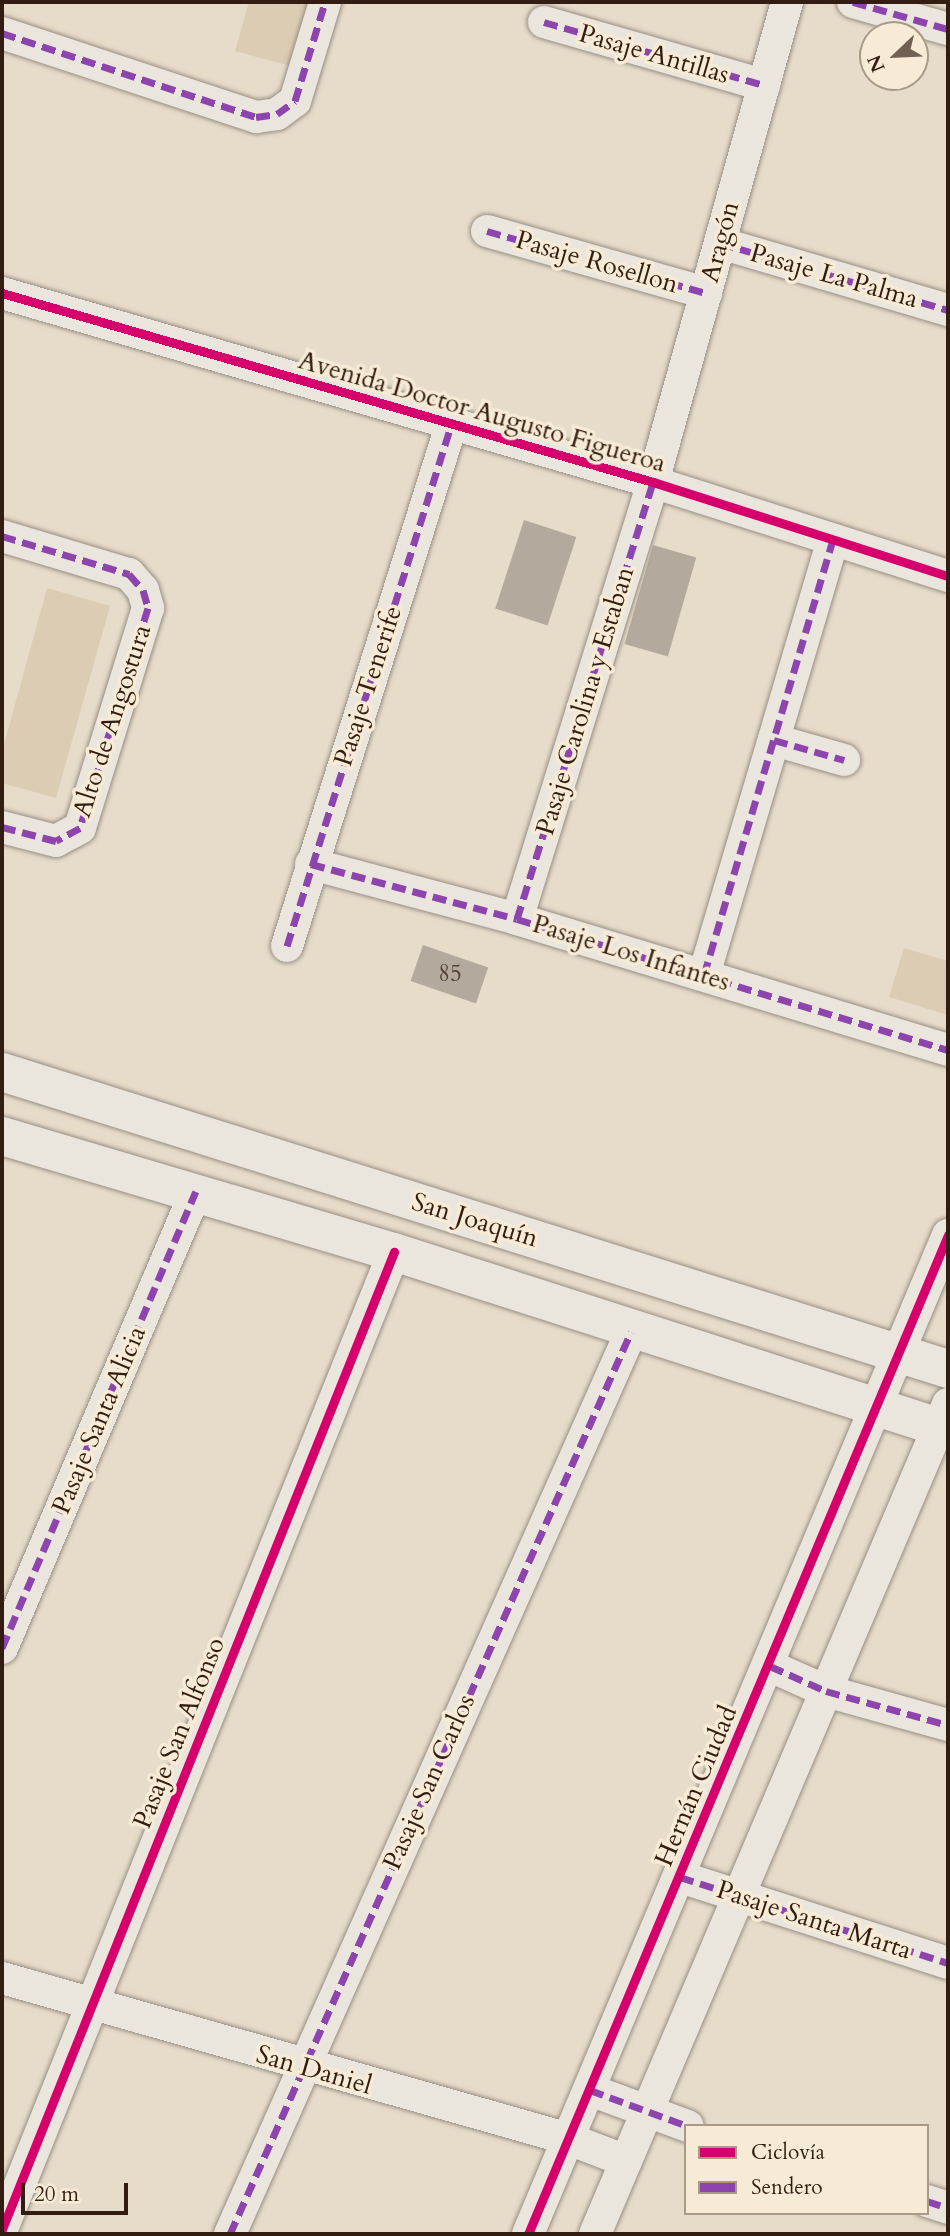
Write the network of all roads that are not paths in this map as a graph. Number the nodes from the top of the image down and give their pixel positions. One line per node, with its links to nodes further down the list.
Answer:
1 (325, 2): 6 (street)
2 (787, 2): 7 (street, Aragón)
3 (853, 2): 5 (street)
4 (544, 22): 7 (street, Pasaje Antillas)
5 (948, 29)
6 (2, 33)
7 (764, 86): 9 (street, Aragón)
8 (487, 231): 11 (street, Pasaje Rosellon)
9 (720, 243): 11 (street, Aragón); 12 (street, Pasaje La Palma)
10 (2, 293): 13 (street, Avenida Doctor Augusto Figueroa)
11 (706, 293): 14 (street, Aragón)
12 (948, 310)
13 (451, 426): 14 (street, Avenida Doctor Augusto Figueroa); 21 (street, Pasaje Tenerife)
14 (653, 482): 16 (street, Avenida Doctor Augusto Figueroa); 22 (street, Pasaje Carolina y Estaban)
15 (2, 536): 20 (street, Alto de Angostura)
16 (833, 540): 17 (street, Avenida Doctor Augusto Figueroa); 18 (street)
17 (948, 576)
18 (774, 740): 19 (street); 24 (street)
19 (844, 760)
20 (2, 827)
21 (311, 864): 22 (street, Pasaje Los Infantes); 23 (street, Pasaje Tenerife)
22 (517, 919): 24 (street, Pasaje Los Infantes)
23 (286, 946)
24 (705, 975): 25 (street, Pasaje Los Infantes)
25 (948, 1050)
26 (2, 1072): 32 (street, San Joaquín)
27 (2, 1136): 28 (street, San Joaquín)
28 (196, 1191): 30 (street, San Joaquín); 36 (street, Pasaje Santa Alicia)
29 (948, 1235): 32 (street, Hernán Ciudad)
30 (394, 1252): 31 (street, San Joaquín); 44 (street, Pasaje San Alfonso)
31 (631, 1332): 34 (street, San Joaquín); 45 (street, Pasaje San Carlos)
32 (902, 1354): 33 (street, San Joaquín); 34 (street, Hernán Ciudad)
33 (948, 1370)
34 (880, 1407): 35 (street, San Joaquín); 37 (street, Hernán Ciudad)
35 (945, 1420): 38 (street)
36 (2, 1648)
37 (769, 1666): 38 (street); 40 (street, Hernán Ciudad)
38 (826, 1690): 39 (street); 41 (street)
39 (948, 1725)
40 (680, 1877): 41 (street, Pasaje Santa Marta); 46 (street, Hernán Ciudad)
41 (738, 1897): 42 (street, Pasaje Santa Marta); 47 (street)
42 (948, 1964)
43 (2, 1978): 44 (street, San Daniel)
44 (93, 2006): 45 (street, San Daniel); 53 (street, Pasaje San Alfonso)
45 (301, 2067): 49 (street, San Daniel); 54 (street, Pasaje San Carlos)
46 (590, 2090): 47 (street); 49 (street, Hernán Ciudad)
47 (646, 2113): 48 (street); 50 (street)
48 (684, 2125)
49 (569, 2139): 50 (street, San Daniel); 55 (street, Hernán Ciudad)
50 (626, 2161): 56 (street)
51 (929, 2202): 52 (street)
52 (948, 2208)
53 (2, 2229)
54 (230, 2234)
55 (528, 2234)
56 (595, 2234)

